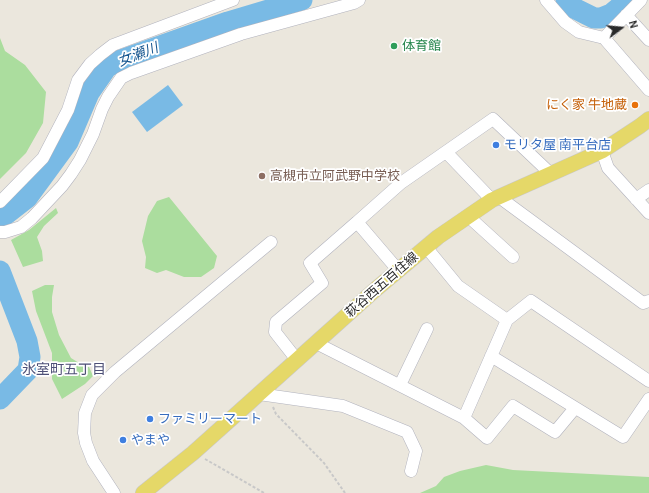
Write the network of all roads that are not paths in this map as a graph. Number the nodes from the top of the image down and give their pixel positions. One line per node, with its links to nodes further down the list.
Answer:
1 (233, 0): 16 (street)
2 (359, 0): 20 (street)
3 (546, 0): 6 (street)
4 (641, 0): 5 (street)
5 (626, 15): 6 (street); 7 (street)
6 (604, 38): 8 (street)
7 (649, 40)
8 (649, 90)
9 (649, 119): 10 (main road, 萩谷西五百住線)
10 (602, 151): 12 (main road, 萩谷西五百住線); 15 (street)
11 (446, 152): 12 (street); 14 (street); 19 (street)
12 (551, 174): 14 (main road, 萩谷西五百住線)
13 (649, 190): 15 (street)
14 (495, 199): 18 (main road, 萩谷西五百住線); 25 (street)
15 (636, 199): 17 (street)
16 (0, 202)
17 (649, 213)
18 (469, 217): 22 (main road, 萩谷西五百住線); 23 (street)
19 (357, 222): 24 (street); 30 (street)
20 (2, 232)
21 (271, 242): 38 (street)
22 (426, 247): 24 (main road, 萩谷西五百住線); 26 (street)
23 (513, 257)
24 (398, 270): 28 (main road, 萩谷西五百住線)
25 (649, 302)
26 (507, 320): 29 (street); 31 (street)
27 (427, 329): 32 (street)
28 (316, 343): 30 (main road, 萩谷西五百住線); 32 (street)
29 (491, 356): 35 (street); 36 (street)
30 (297, 360): 33 (main road, 萩谷西五百住線)
31 (649, 381)
32 (400, 385): 36 (street)
33 (263, 395): 37 (street); 39 (main road, 萩谷西五百住線)
34 (649, 400): 35 (street)
35 (575, 408): 36 (street)
36 (464, 418)
37 (411, 471)
38 (114, 493)
39 (143, 493)

